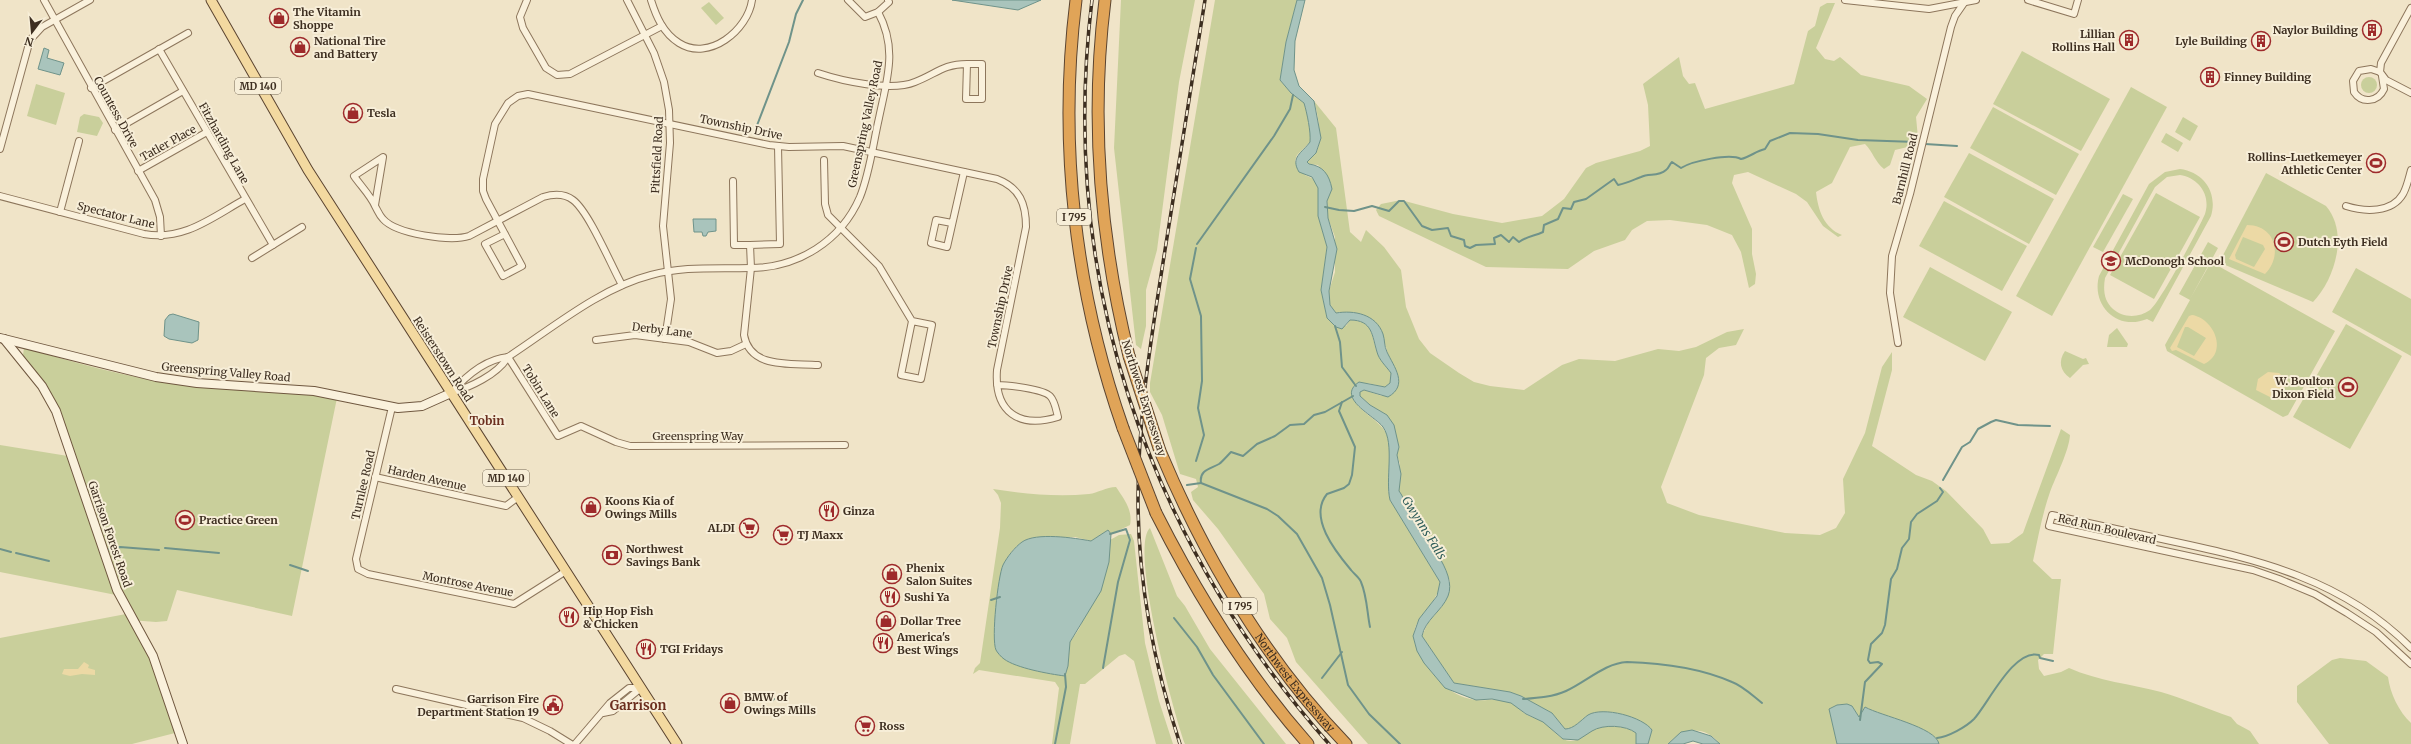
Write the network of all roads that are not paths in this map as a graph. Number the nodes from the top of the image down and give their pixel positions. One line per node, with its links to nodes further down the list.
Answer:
1 (44, 0): 19 (street, Countess Drive)
2 (90, 0): 19 (street)
3 (211, 0): 69 (main road, Reisterstown Road / MD 140)
4 (528, 0): 22 (street)
5 (627, 0): 22 (street, Pittsfield Road)
6 (651, 0): 20 (street)
7 (752, 0): 20 (street)
8 (848, 0): 18 (street)
9 (888, 0): 18 (street)
10 (1076, 0): 85 (highway, I 795, bridge)
11 (1104, 0): 86 (highway, Northwest Expressway / I 795, bridge)
12 (1845, 0): 16 (street)
13 (1976, 0): 16 (street)
14 (2028, 0): 15 (street)
15 (2078, 0)
16 (1964, 4): 64 (street, Barnhill Road)
17 (2411, 8): 26 (street)
18 (878, 12): 27 (street, Greenspring Valley Road)
19 (54, 21): 28 (street, Countess Drive); 36 (street)
20 (662, 26): 22 (street)
21 (188, 33): 23 (street)
22 (645, 34): 31 (street, Pittsfield Road)
23 (159, 49): 28 (street); 29 (street, Fitzharding Lane)
24 (967, 64): 24 (street); 27 (street)
25 (818, 73): 27 (street)
26 (2381, 74): 26 (street); 30 (street)
27 (886, 85): 37 (street, Greenspring Valley Road)
28 (91, 88): 32 (street, Countess Drive)
29 (183, 91): 32 (street); 33 (street, Fitzharding Lane)
30 (2411, 93)
31 (670, 122): 35 (street, Township Drive); 48 (street, Township Drive); 58 (street, Pittsfield Road)
32 (115, 130): 40 (street, Countess Drive)
33 (207, 132): 40 (street, Tatler Place); 44 (street, Fitzharding Lane)
34 (79, 141): 47 (street)
35 (778, 146): 37 (street, Township Drive); 55 (street)
36 (0, 149)
37 (872, 152): 41 (street, Township Drive); 51 (street, Greenspring Valley Road)
38 (824, 160): 51 (street)
39 (2411, 170): 46 (street)
40 (138, 171): 53 (street, Countess Drive)
41 (964, 172): 49 (street); 68 (street, Township Drive)
42 (733, 181): 55 (street)
43 (0, 196): 47 (street, Spectator Lane)
44 (245, 199): 53 (street, Spectator Lane); 54 (street, Fitzharding Lane)
45 (375, 205): 45 (street); 48 (street)
46 (2346, 206)
47 (60, 212): 53 (street, Spectator Lane)
48 (498, 221): 52 (street, Township Drive); 59 (street)
49 (952, 223): 49 (street)
50 (302, 227): 54 (street)
51 (840, 229): 57 (street, Greenspring Valley Road); 60 (street)
52 (505, 234): 52 (street, Township Drive)
53 (161, 236)
54 (273, 245): 56 (street)
55 (750, 245): 57 (street)
56 (252, 258)
57 (751, 268): 58 (street, Greenspring Valley Road); 65 (street)
58 (667, 271): 59 (street, Greenspring Valley Road); 62 (street, Pittsfield Road)
59 (622, 285): 66 (street, Greenspring Valley Road)
60 (912, 321): 60 (street)
61 (2, 339): 70 (main road, Greenspring Valley Road); 81 (main road, Garrison Forest Road)
62 (665, 339): 63 (street, Derby Lane); 65 (street, Derby Lane)
63 (596, 340)
64 (1898, 343)
65 (746, 344): 67 (street)
66 (508, 357): 69 (street, Greenspring Valley Road); 69 (street, Greenspring Valley Road); 71 (street, Tobin Lane)
67 (818, 365)
68 (997, 385): 68 (street, Township Drive)
69 (451, 393): 70 (main road, Greenspring Valley Road); 74 (main road, Reisterstown Road / MD 140)
70 (392, 407): 73 (street, Turnlee Road)
71 (558, 436): 72 (street, Greenspring Way)
72 (845, 446)
73 (375, 477): 74 (street, Harden Avenue); 75 (street, Turnlee Road)
74 (518, 497): 76 (main road, Reisterstown Road / MD 140)
75 (358, 569): 76 (street, Montrose Avenue)
76 (566, 571): 79 (main road, Reisterstown Road / MD 140)
77 (2411, 648): 78 (street, Red Run Boulevard)
78 (2411, 664)
79 (641, 688): 83 (street); 84 (main road, Reisterstown Road / MD 140)
80 (396, 689): 82 (street)
81 (183, 744)
82 (571, 744)
83 (575, 744)
84 (677, 744)
85 (1308, 744)
86 (1346, 744)

